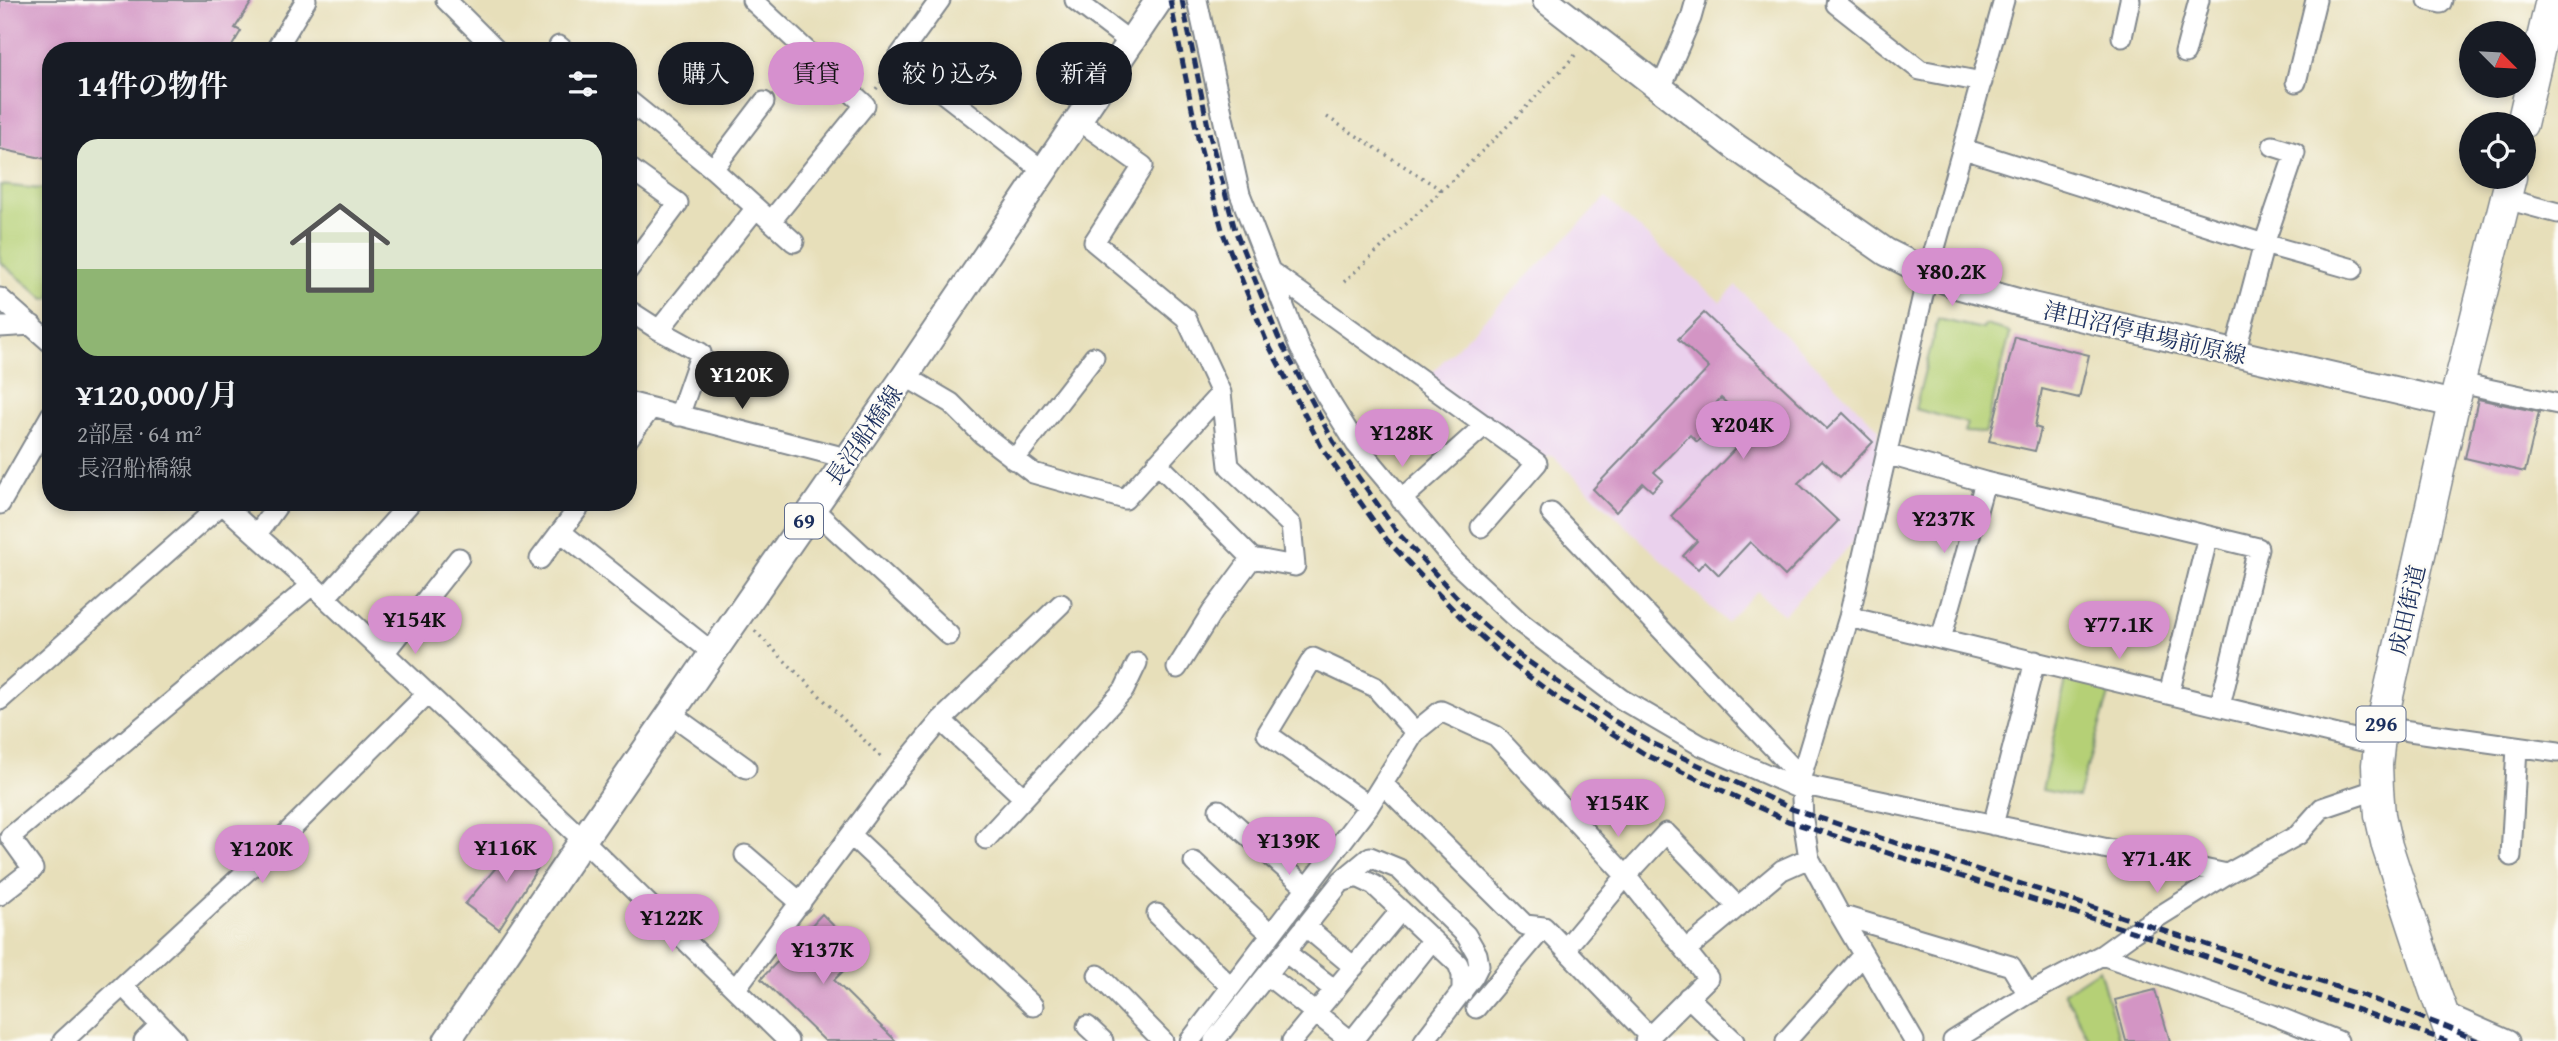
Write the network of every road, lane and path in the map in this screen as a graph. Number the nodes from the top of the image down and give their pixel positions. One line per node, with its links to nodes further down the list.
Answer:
1 (306, 0): 21 (street)
2 (446, 0): 22 (street)
3 (752, 0): 31 (street)
4 (940, 0): 23 (street)
5 (1075, 0): 20 (street)
6 (1159, 0): 20 (main road, 長沼船橋線 / 69)
7 (1197, 0): 52 (street)
8 (1546, 0): 18 (main road, 津田沼停車場前原線)
9 (1696, 0): 29 (street)
10 (1839, 0): 26 (street)
11 (2004, 0): 26 (street)
12 (2130, 0): 19 (street)
13 (2199, 0): 25 (street)
14 (2316, 0): 27 (street)
15 (2428, 0): 16 (street)
16 (2442, 0)
17 (2551, 0): 24 (highway)
18 (1593, 36): 29 (main road, 津田沼停車場前原線); 44 (path)
19 (2122, 37)
20 (1129, 41): 36 (main road, 長沼船橋線 / 69)
21 (280, 42)
22 (488, 42)
23 (910, 42)
24 (2549, 50): 34 (highway)
25 (2185, 53)
26 (1982, 82): 38 (street)
27 (2296, 82)
28 (878, 86): 31 (path)
29 (1661, 88): 53 (main road, 津田沼停車場前原線)
30 (764, 102): 39 (street)
31 (865, 105): 47 (street)
32 (958, 105): 40 (street)
33 (637, 107): 39 (street)
34 (2526, 112)
35 (1327, 117): 44 (path)
36 (1077, 119): 40 (main road, 長沼船橋線 / 69); 64 (street)
37 (2273, 146): 49 (street)
38 (1964, 149): 49 (street); 53 (street)
39 (713, 169): 45 (street)
40 (1042, 170): 63 (main road, 長沼船橋線 / 69)
41 (637, 173): 50 (street)
42 (2508, 189): 65 (highway, 成田街道 / 296)
43 (2510, 189): 46 (street)
44 (1443, 191): 54 (path)
45 (756, 208): 47 (street); 59 (street)
46 (2558, 213)
47 (771, 221): 48 (street)
48 (794, 242)
49 (2263, 244): 51 (street); 61 (street)
50 (637, 258)
51 (2353, 269)
52 (1270, 271): 70 (street); 78 (street)
53 (1928, 273): 61 (main road, 津田沼停車場前原線); 73 (street)
54 (1344, 282)
55 (0, 298): 57 (street)
56 (637, 316): 59 (street)
57 (32, 325): 58 (street); 60 (street)
58 (0, 327)
59 (659, 330): 69 (street)
60 (42, 334)
61 (2235, 354): 65 (main road, 津田沼停車場前原線)
62 (1094, 357): 75 (street)
63 (905, 376): 74 (main road, 長沼船橋線 / 69); 75 (street)
64 (1221, 393): 76 (street); 92 (street)
65 (2457, 393): 67 (street); 112 (highway, 成田街道 / 296)
66 (637, 404): 68 (street)
67 (2558, 404)
68 (651, 408): 69 (street); 71 (street)
69 (679, 416): 74 (street)
70 (1485, 425): 78 (street); 87 (street)
71 (637, 427)
72 (42, 431): 79 (street)
73 (1886, 454): 77 (street); 97 (street)
74 (846, 458): 80 (main road, 長沼船橋線 / 69)
75 (1014, 460): 76 (street)
76 (1157, 463): 92 (street)
77 (1985, 482): 90 (street); 99 (street)
78 (1401, 500): 117 (street)
79 (0, 504)
80 (813, 509): 96 (main road, 長沼船橋線 / 69); 98 (street)
81 (212, 511): 107 (street)
82 (230, 511): 89 (street)
83 (274, 511): 89 (street)
84 (402, 511): 94 (street)
85 (576, 511): 88 (street)
86 (1551, 513): 117 (street)
87 (1481, 527)
88 (561, 532): 93 (street); 101 (street)
89 (257, 534): 94 (street)
90 (2208, 536): 106 (street); 108 (street)
91 (459, 558): 100 (street)
92 (1252, 558): 104 (street)
93 (540, 559)
94 (319, 591): 100 (street); 135 (street)
95 (1061, 604): 110 (street)
96 (739, 615): 101 (main road, 長沼船橋線 / 69); 116 (path)
97 (1849, 617): 99 (street); 117 (street)
98 (949, 635)
99 (1941, 639): 102 (street)
100 (384, 653): 105 (street)
101 (713, 653): 109 (main road, 長沼船橋線 / 69)
102 (2035, 662): 106 (street); 123 (street)
103 (1137, 663): 120 (street)
104 (1177, 668)
105 (427, 694): 126 (street); 153 (street)
106 (2169, 694): 108 (street)
107 (0, 700)
108 (2220, 706): 112 (street)
109 (671, 714): 115 (street); 126 (main road, 長沼船橋線 / 69)
110 (941, 720): 116 (street); 120 (street)
111 (1415, 732): 118 (street); 121 (street); 132 (street)
112 (2380, 736): 113 (street); 119 (highway, 成田街道 / 296)
113 (2517, 747): 114 (street); 128 (street)
114 (2558, 752)
115 (746, 768)
116 (897, 773): 124 (street)
117 (1800, 783): 123 (street); 129 (street)
118 (1383, 784): 121 (street); 142 (street)
119 (2378, 789): 131 (street); 162 (highway, 成田街道 / 296)
120 (1024, 798): 125 (street)
121 (1369, 806): 134 (street)
122 (1219, 810): 134 (street)
123 (1993, 825): 131 (street)
124 (851, 835): 136 (street); 160 (street)
125 (986, 839)
126 (583, 840): 155 (street); 170 (main road, 長沼船橋線 / 69)
127 (745, 855): 136 (street)
128 (2511, 856)
129 (1809, 858): 137 (street); 140 (street)
130 (1194, 862): 143 (street)
131 (2227, 874): 149 (street)
132 (1626, 876): 137 (street); 145 (street); 146 (street)
133 (1341, 882): 138 (street); 141 (street); 157 (street)
134 (1307, 888): 143 (street)
135 (0, 895)
136 (801, 903): 155 (street)
137 (1738, 907): 146 (street)
138 (1401, 910): 144 (street); 150 (street)
139 (1157, 914): 154 (street)
140 (1840, 915): 148 (street); 158 (street)
141 (1305, 926): 147 (street); 150 (street)
142 (1544, 927): 145 (street); 161 (street)
143 (1271, 934): 154 (street)
144 (1432, 940): 157 (street); 177 (street)
145 (1565, 949): 166 (street)
146 (1686, 950): 159 (street)
147 (1285, 952): 152 (street); 156 (street)
148 (1863, 955): 180 (street); 181 (street)
149 (2102, 955): 158 (street); 183 (street)
150 (1353, 967): 156 (street)
151 (1098, 975): 173 (street)
152 (1266, 975): 163 (street); 175 (street)
153 (123, 986): 164 (street); 167 (street)
154 (1231, 987): 174 (street)
155 (736, 988): 171 (street)
156 (1335, 990): 163 (street)
157 (1462, 993): 178 (street)
158 (2028, 994): 182 (street)
159 (1688, 997): 166 (street); 179 (street)
160 (1034, 1006)
161 (1476, 1008)
162 (2441, 1011): 184 (highway, 成田街道 / 296); 185 (street)
163 (1315, 1013): 176 (street); 177 (street)
164 (160, 1025): 168 (street); 169 (street)
165 (1087, 1026): 172 (street)
166 (1647, 1039)
167 (63, 1041)
168 (144, 1041)
169 (176, 1041)
170 (447, 1041)
171 (788, 1041)
172 (1103, 1041)
173 (1163, 1041)
174 (1190, 1041)
175 (1214, 1041)
176 (1292, 1041)
177 (1352, 1041)
178 (1424, 1041)
179 (1734, 1041)
180 (1786, 1041)
181 (1914, 1041)
182 (1953, 1041)
183 (2338, 1041)
184 (2453, 1041)
185 (2509, 1041)

